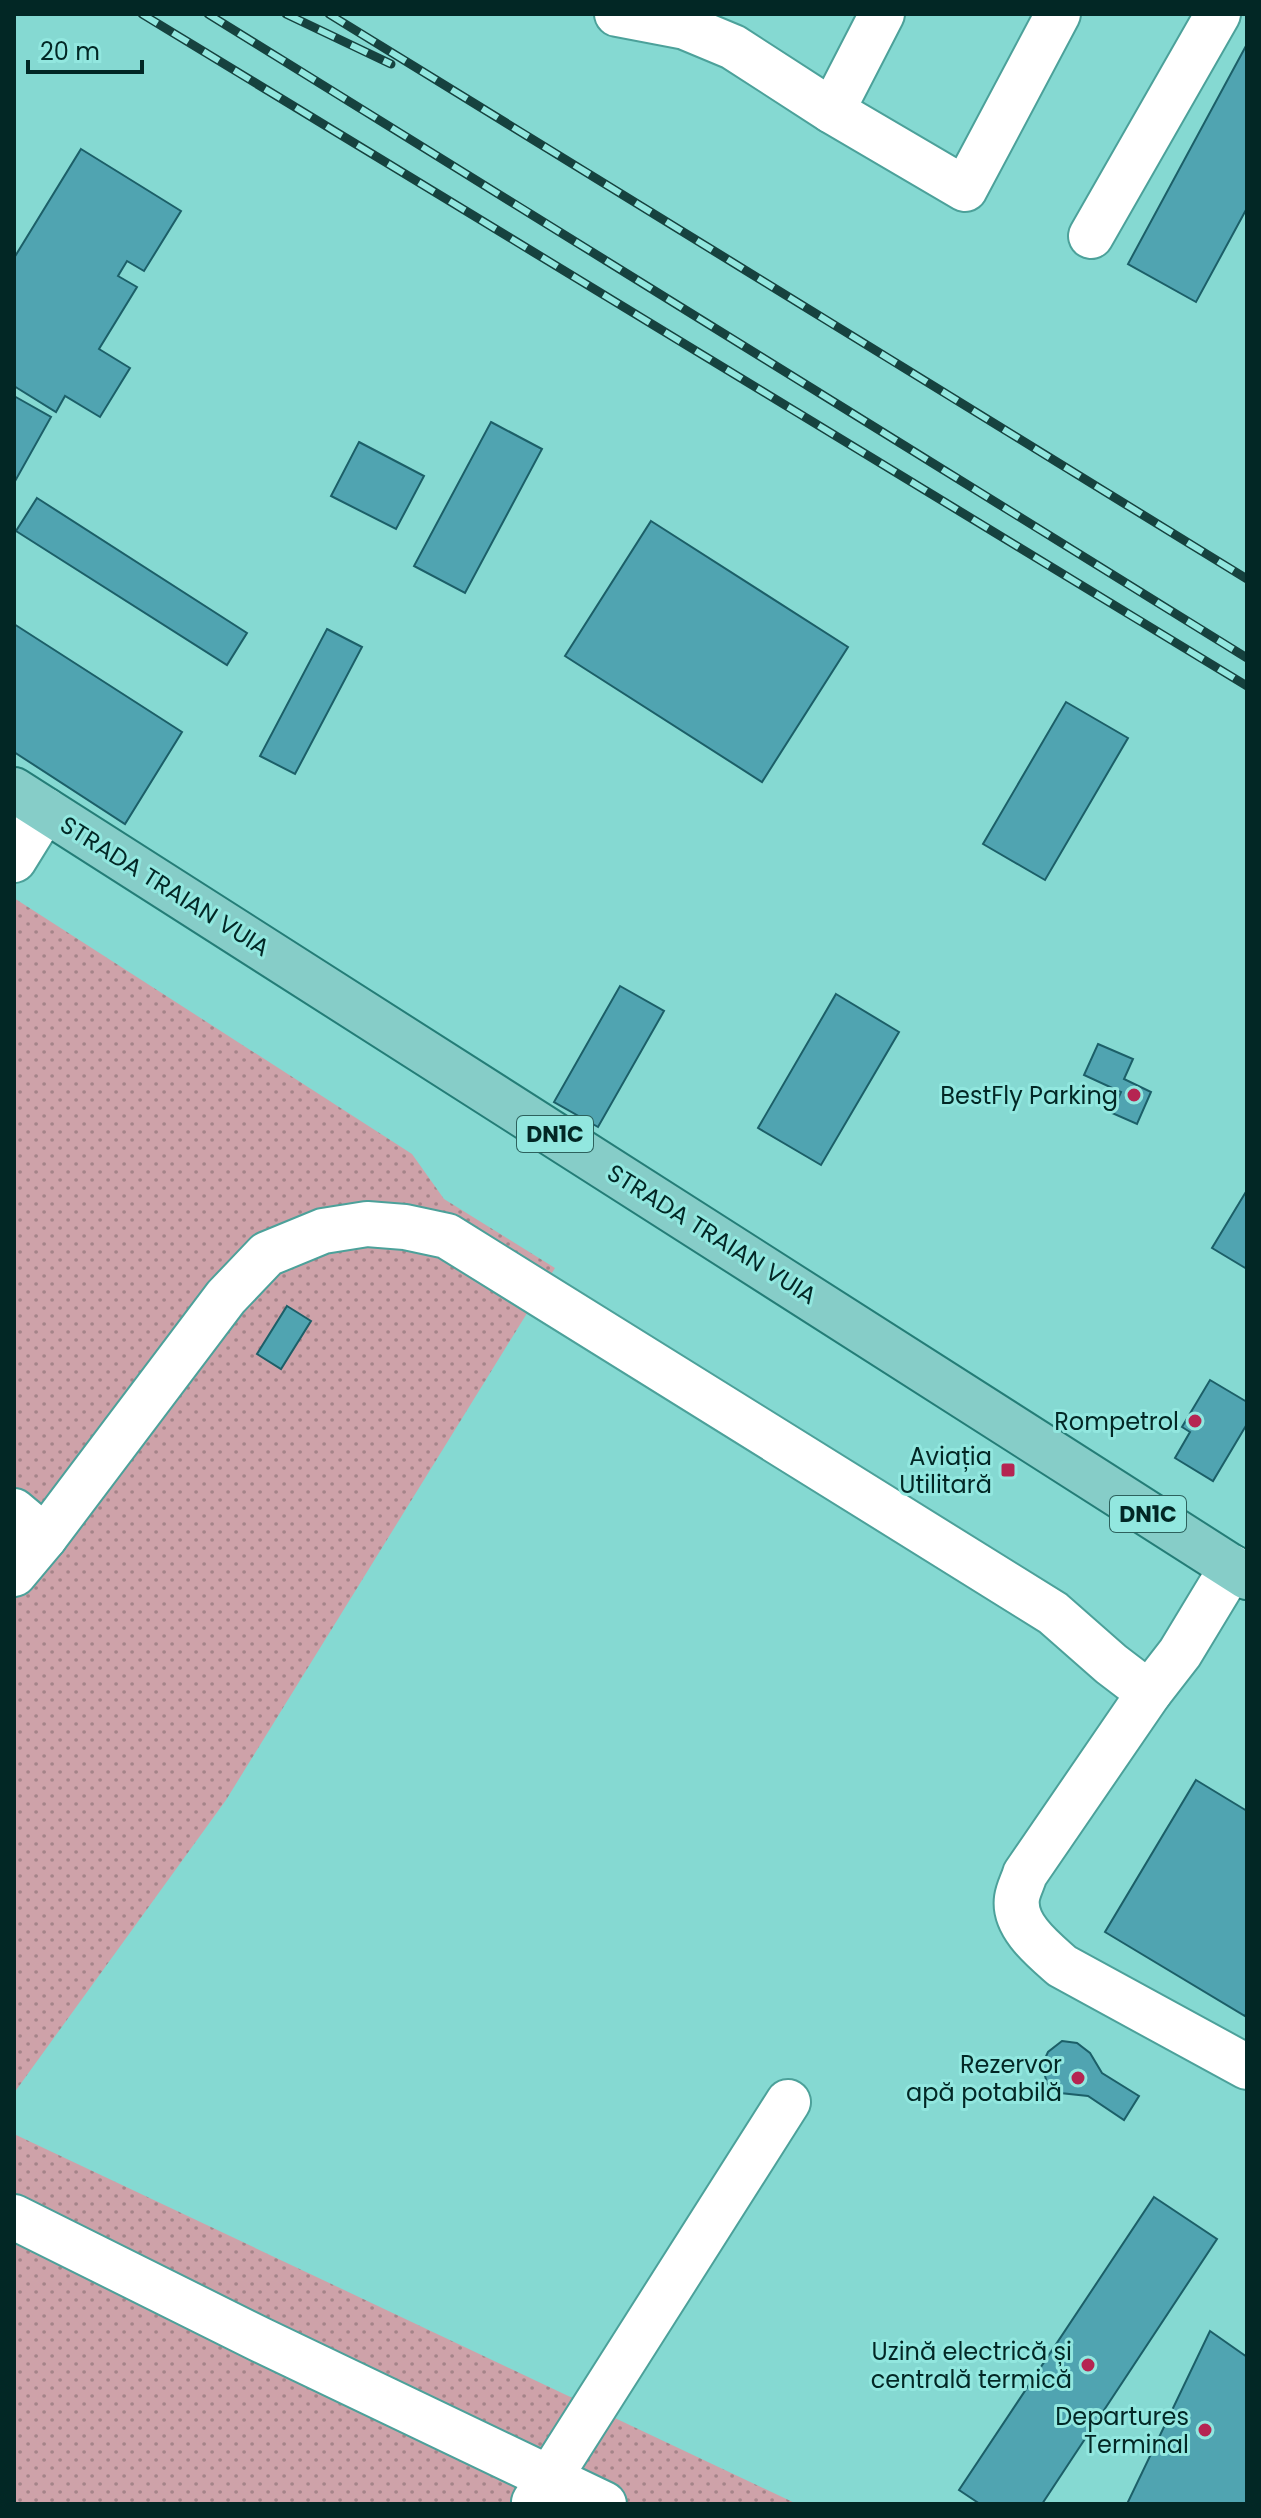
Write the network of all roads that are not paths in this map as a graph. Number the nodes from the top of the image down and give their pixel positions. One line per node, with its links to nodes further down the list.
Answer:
1 (617, 14): 5 (lane)
2 (882, 14): 5 (lane)
3 (1058, 14): 5 (lane)
4 (1218, 14): 6 (lane)
5 (832, 111)
6 (1091, 236)
7 (30, 800): 8 (lane); 10 (main road, STRADA TRAIAN VUIA / DN1C)
8 (14, 860)
9 (30, 1524): 11 (lane); 12 (lane)
10 (1240, 1572): 12 (lane)
11 (14, 1574)
12 (1149, 1693): 13 (lane)
13 (1247, 2067)
14 (788, 2102): 16 (lane)
15 (14, 2217): 16 (lane)
16 (541, 2491): 17 (lane)
17 (604, 2504)

